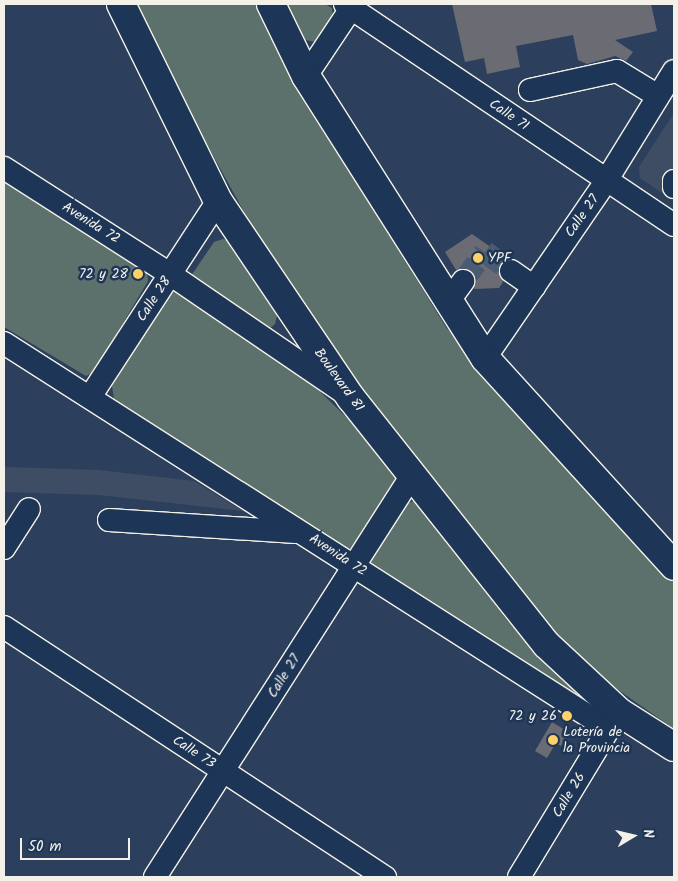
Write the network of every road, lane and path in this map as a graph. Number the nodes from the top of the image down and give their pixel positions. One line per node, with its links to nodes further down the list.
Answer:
1 (121, 4): 11 (highway, Boulevard 81)
2 (271, 4): 4 (highway)
3 (350, 5): 4 (street); 8 (street, Calle 71)
4 (306, 76): 17 (highway)
5 (668, 85): 6 (street); 8 (street, Calle 27)
6 (530, 90)
7 (4, 168): 14 (street, Avenida 72)
8 (606, 181): 12 (street, Calle 71); 15 (street, Calle 27)
9 (674, 181): 10 (street)
10 (674, 187)
11 (218, 201): 14 (street, Calle 28); 19 (highway, Boulevard 81)
12 (674, 225)
13 (511, 270): 15 (street)
14 (170, 274): 18 (street, Calle 28); 19 (street, Avenida 72)
15 (534, 287): 17 (street, Calle 27)
16 (4, 343): 18 (street, Avenida 72)
17 (485, 358): 26 (highway)
18 (90, 397): 23 (street, Avenida 72)
19 (351, 398): 20 (highway, Boulevard 81)
20 (412, 474): 25 (street, Calle 27); 28 (highway, Boulevard 81)
21 (29, 509): 24 (street)
22 (109, 520): 23 (street)
23 (302, 532): 25 (street, Avenida 72)
24 (4, 548)
25 (354, 565): 28 (street, Avenida 72); 30 (street, Calle 27)
26 (674, 566)
27 (4, 627): 30 (street, Calle 73)
28 (619, 712): 29 (highway); 33 (street, Calle 26)
29 (674, 747)
30 (224, 772): 31 (street, Calle 27); 32 (street, Calle 73)
31 (154, 877)
32 (385, 877)
33 (519, 877)

